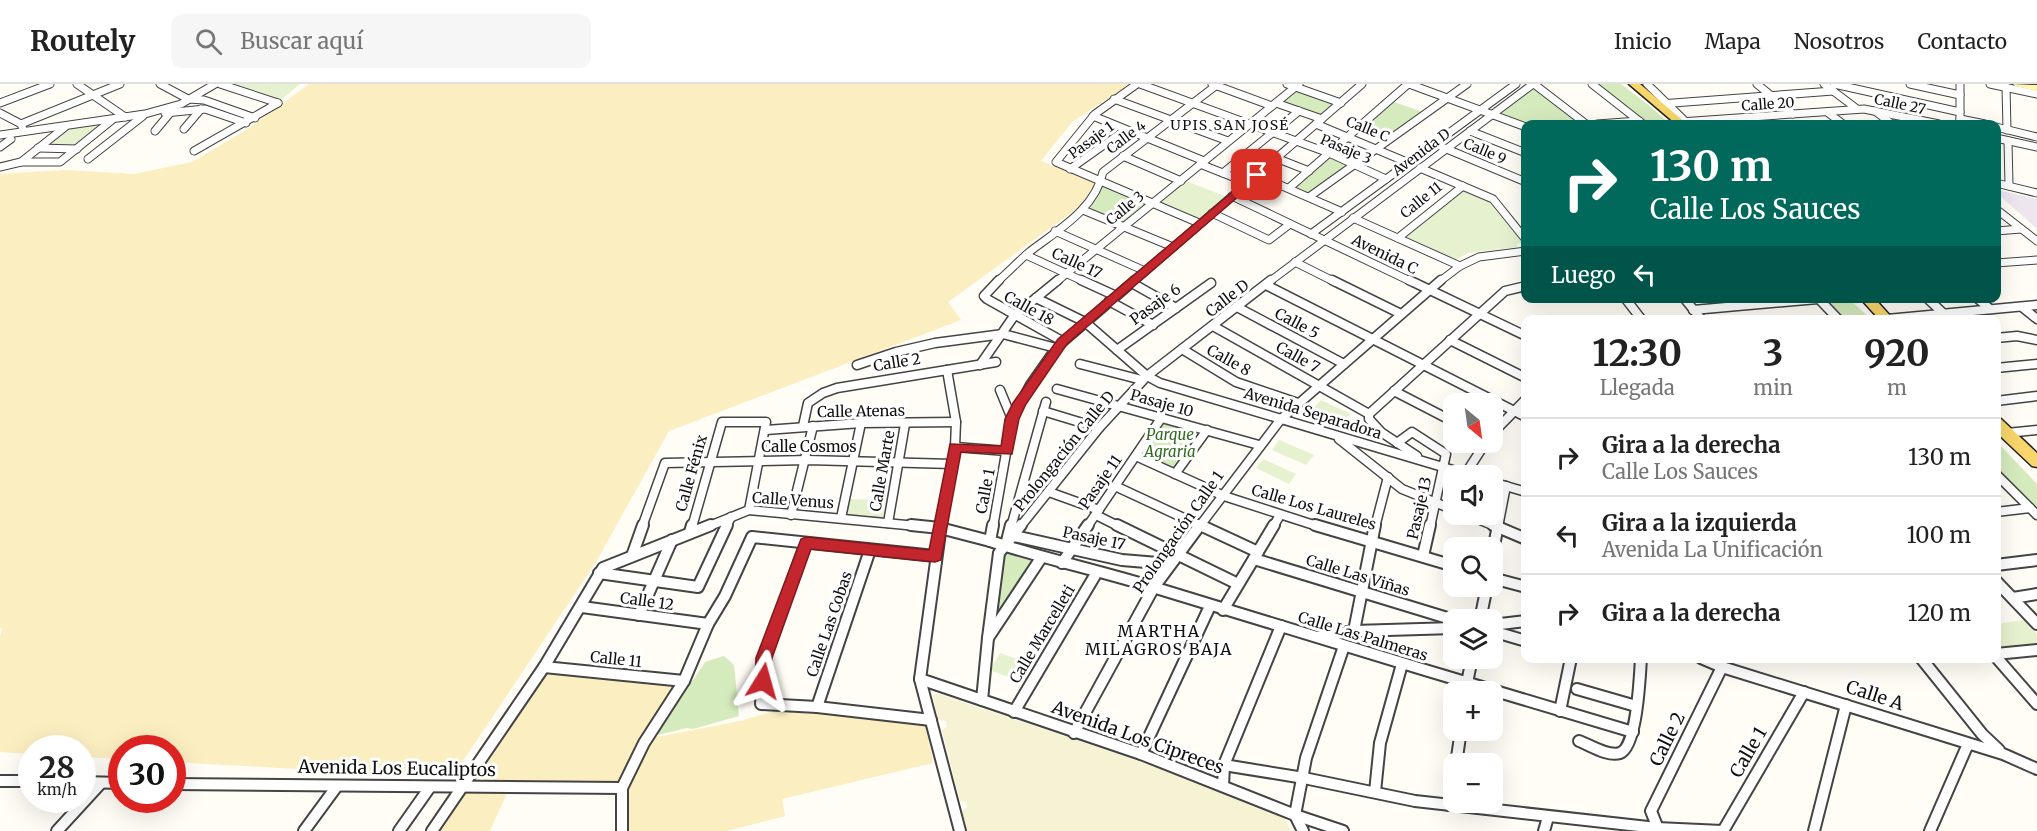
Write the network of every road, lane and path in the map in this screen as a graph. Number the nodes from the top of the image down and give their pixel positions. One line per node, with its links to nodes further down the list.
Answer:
1 (50, 84): 37 (street)
2 (76, 84): 31 (street)
3 (120, 84): 31 (street)
4 (160, 84): 35 (street)
5 (215, 84): 35 (street)
6 (220, 84): 55 (street)
7 (1138, 84): 36 (street); 38 (street, Pasaje 3)
8 (1287, 84): 26 (street)
9 (1362, 84): 39 (street)
10 (1409, 84): 34 (street); 83 (street)
11 (1467, 84): 34 (street)
12 (1516, 84): 44 (street, Avenida D)
13 (1534, 84): 51 (street, Avenida D); 61 (street)
14 (1592, 84): 62 (street)
15 (1625, 84): 63 (main road)
16 (1634, 84): 41 (main road)
17 (1647, 84): 18 (street); 41 (street)
18 (1657, 84)
19 (1757, 84): 33 (street)
20 (1824, 84): 27 (street)
21 (1910, 84): 32 (street)
22 (1960, 84): 32 (street)
23 (1990, 84): 28 (street)
24 (2018, 84): 29 (main road)
25 (1215, 85): 38 (street, Calle 4); 40 (street)
26 (1298, 85): 39 (street); 40 (street, Calle 3)
27 (1833, 86): 33 (street); 43 (street); 56 (street)
28 (2006, 87): 30 (street); 78 (street)
29 (2037, 88)
30 (2037, 94)
31 (93, 95): 54 (street); 74 (street)
32 (1960, 95): 56 (street)
33 (1770, 96): 41 (street); 52 (street)
34 (1448, 98): 44 (street); 95 (street)
35 (188, 99): 50 (street); 55 (street)
36 (1114, 99): 53 (street); 60 (street)
37 (0, 103)
38 (1193, 103): 60 (street, Calle 4); 70 (street, Pasaje 3)
39 (1341, 103): 58 (street)
40 (1274, 104): 46 (street); 70 (street, Calle 3)
41 (1663, 104): 64 (main road)
42 (201, 109): 49 (street); 69 (street); 76 (street)
43 (1860, 109): 45 (street, Calle 27); 48 (street, Calle 20)
44 (1481, 110): 51 (street); 91 (street, Avenida D)
45 (1874, 110): 67 (street); 68 (street, Calle 27)
46 (1299, 111): 58 (street); 81 (street)
47 (0, 112): 74 (street)
48 (1827, 112): 52 (street, Calle 20); 66 (street)
49 (170, 113): 50 (street); 79 (street)
50 (145, 114): 54 (street); 102 (street)
51 (1492, 114): 73 (street); 80 (street, Avenida D)
52 (1792, 114): 59 (street, Calle 20)
53 (1093, 116): 77 (street); 110 (street)
54 (125, 117): 57 (street)
55 (255, 118): 69 (street)
56 (1960, 118)
57 (114, 119): 72 (street); 96 (street)
58 (1322, 119): 71 (street)
59 (1726, 119): 65 (street, Calle 20)
60 (1171, 120): 85 (street, Calle 4); 88 (street)
61 (1581, 120)
62 (1637, 120)
63 (1677, 120)
64 (1678, 120)
65 (1715, 120)
66 (1838, 120)
67 (1887, 120)
68 (1920, 120)
69 (246, 123): 98 (street)
70 (1250, 123): 81 (street, Pasaje 3); 88 (street, Calle 3)
71 (1316, 124): 83 (street, Calle C); 89 (street)
72 (67, 125): 74 (street); 94 (street)
73 (1521, 125)
74 (22, 128): 82 (street)
75 (2001, 128): 78 (street)
76 (184, 129)
77 (1125, 130): 85 (street); 110 (street, Pasaje 1)
78 (2007, 130): 84 (street)
79 (155, 131)
80 (1470, 131): 97 (street, Avenida D); 99 (street)
81 (1272, 132): 89 (street, Pasaje 3); 112 (street)
82 (0, 135)
83 (1348, 137): 95 (street, Calle C); 100 (street)
84 (2037, 137)
85 (1147, 138): 101 (street, Calle 4); 105 (street)
86 (11, 139): 92 (street)
87 (2001, 139): 90 (street)
88 (1227, 141): 105 (street, Calle 3)
89 (1296, 141): 100 (street, Pasaje 3); 103 (street)
90 (2008, 141): 93 (street); 121 (street)
91 (1434, 144): 97 (street, Calle 9); 106 (street, Avenida D)
92 (0, 147)
93 (2037, 147)
94 (38, 148): 96 (street); 104 (street)
95 (1377, 148): 106 (street, Calle C); 107 (street)
96 (77, 149): 104 (street)
97 (1446, 149): 109 (street, Avenida D); 115 (street, Calle 9)
98 (194, 151)
99 (1521, 151)
100 (1329, 153): 107 (street, Pasaje 3); 111 (street)
101 (1123, 156): 116 (street); 117 (street, Calle 4)
102 (88, 159)
103 (1276, 159): 111 (street); 113 (street)
104 (21, 162): 108 (street)
105 (1202, 162): 112 (street); 116 (street, Calle 3)
106 (1408, 163): 114 (street, Avenida D)
107 (1354, 165): 114 (street, Pasaje 3); 125 (street)
108 (0, 167)
109 (1420, 168): 120 (street); 131 (street, Avenida D)
110 (1070, 169): 117 (street)
111 (1310, 171): 122 (street)
112 (1222, 173): 118 (street)
113 (1257, 175): 118 (street); 122 (street)
114 (1386, 179): 128 (street, Avenida D)
115 (1521, 180)
116 (1181, 181): 126 (street, Calle 3)
117 (1101, 182): 126 (street); 127 (street, Calle 4)
118 (1248, 183): 124 (street)
119 (2001, 184): 121 (street)
120 (1463, 186): 139 (street); 140 (street, Calle 11)
121 (2009, 186): 123 (street)
122 (1289, 188): 125 (street)
123 (2037, 193)
124 (1232, 196): 129 (street); 133 (street, Avenida C)
125 (1309, 197): 128 (street)
126 (1152, 204): 132 (street); 134 (street, Calle 3)
127 (1083, 210): 134 (street); 136 (street, Calle 4)
128 (1342, 212): 138 (street, Avenida D)
129 (1212, 213): 132 (street); 133 (street)
130 (2001, 213): 135 (street)
131 (1353, 218): 140 (street); 141 (street, Avenida D)
132 (1199, 223): 143 (street)
133 (1290, 224): 138 (street, Avenida C)
134 (1124, 226): 143 (street); 144 (street, Calle 3)
135 (2021, 229): 137 (street); 142 (street)
136 (1055, 231): 144 (street); 146 (street, Calle 4)
137 (2001, 231)
138 (1311, 234): 141 (street, Avenida C)
139 (1521, 234)
140 (1398, 238): 150 (street)
141 (1323, 240): 148 (street, Calle D); 157 (street, Avenida C)
142 (2037, 242)
143 (1173, 247): 151 (street)
144 (1096, 249): 151 (street); 152 (street, Calle 3)
145 (1521, 252): 150 (street)
146 (1026, 255): 152 (street, Calle 17); 158 (street, Calle 4)
147 (2037, 260): 149 (street)
148 (1295, 262): 155 (street, Calle D); 175 (street)
149 (2001, 263)
150 (1460, 266): 157 (street)
151 (1145, 271): 153 (street)
152 (1067, 273): 159 (street, Calle 3); 160 (street, Calle 17)
153 (1132, 283): 160 (street); 172 (street)
154 (1211, 283): 172 (street, Pasaje 6)
155 (1266, 285): 170 (street, Calle D); 192 (street)
156 (1521, 287): 176 (street)
157 (1428, 290): 175 (street); 176 (street, Avenida C)
158 (984, 296): 184 (street, Calle 18)
159 (1036, 298): 184 (street, Calle 3); 186 (street)
160 (1112, 298): 186 (street); 187 (street, Calle 17)
161 (1629, 303): 178 (street)
162 (1689, 303): 173 (street)
163 (1740, 303): 173 (street)
164 (1822, 303): 180 (street)
165 (1860, 303): 181 (main road)
166 (1871, 303): 182 (main road)
167 (1932, 303): 177 (street)
168 (1983, 303): 174 (street)
169 (2037, 305): 171 (street)
170 (1238, 307): 188 (street, Calle D); 201 (street, Calle 5)
171 (2022, 307): 174 (street); 185 (street)
172 (1176, 308): 187 (street, Pasaje 6)
173 (1694, 309): 179 (street)
174 (1990, 309): 177 (street)
175 (1401, 314): 192 (street)
176 (1478, 314): 190 (street, Avenida C); 193 (street)
177 (1944, 314): 183 (street)
178 (1638, 315)
179 (1698, 315)
180 (1834, 315)
181 (1872, 315)
182 (1883, 315)
183 (1933, 315)
184 (1014, 316): 189 (street, Calle 3); 195 (street, Calle 18)
185 (2037, 319)
186 (1084, 322): 195 (street); 196 (street)
187 (1153, 325): 196 (street, Pasaje 6)
188 (1213, 326): 197 (street, Calle D); 209 (street, Calle 7)
189 (1003, 334): 195 (street); 199 (street, Calle 3); 203 (street)
190 (1521, 334)
191 (2001, 338): 194 (street)
192 (1372, 339): 201 (street); 204 (street)
193 (1450, 340): 204 (street); 207 (street)
194 (2037, 340)
195 (1059, 345): 223 (street, Calle 1)
196 (1117, 350): 208 (street)
197 (1182, 350): 208 (street, Calle D); 215 (street, Calle 8)
198 (996, 362): 199 (street, Calle 2)
199 (980, 364): 206 (street, Calle 2)
200 (1080, 364): 208 (street)
201 (1344, 364): 209 (street)
202 (2037, 364): 205 (street)
203 (857, 365)
204 (1423, 365): 212 (street); 218 (street)
205 (2001, 368)
206 (947, 370): 226 (street); 231 (street, Calle 2)
207 (1521, 376)
208 (1145, 378): 217 (street, Prolongación Calle D); 224 (street, Avenida Separadora)
209 (1318, 386): 215 (street); 219 (street, Calle 7)
210 (1057, 389): 217 (street, Pasaje 10)
211 (1000, 390): 223 (street)
212 (1394, 391): 219 (street); 221 (street)
213 (2037, 396): 214 (street)
214 (2001, 400)
215 (1298, 403): 224 (street)
216 (1521, 404): 218 (street)
217 (1119, 405): 222 (street, Pasaje 10); 232 (street, Prolongación Calle D)
218 (1514, 411): 220 (street); 227 (street)
219 (1369, 414): 239 (street)
220 (1521, 414)
221 (1443, 416)
222 (1162, 417): 233 (street, Pasaje 10); 243 (street, Pasaje 11)
223 (1012, 419): 242 (street, Calle 1)
224 (1281, 419): 238 (street, Avenida Separadora); 240 (street, Prolongación Calle 1)
225 (722, 422): 230 (street, Calle Atenas); 244 (street, Calle Fénix)
226 (956, 422): 229 (street, Calle Atenas); 241 (street)
227 (1503, 422)
228 (861, 423): 229 (street, Calle Atenas); 231 (street, Calle Atenas); 248 (street)
229 (905, 424): 246 (street, Calle Marte)
230 (766, 426): 231 (street, Calle Atenas); 245 (street)
231 (808, 426): 247 (street)
232 (1099, 428): 263 (street, Prolongación Calle D); 288 (street)
233 (1207, 430): 240 (street, Pasaje 10); 255 (street)
234 (2001, 430): 235 (street)
235 (2037, 430)
236 (2001, 431): 250 (main road)
237 (2001, 431): 256 (main road)
238 (1334, 435): 249 (street, Avenida Separadora); 257 (street)
239 (1397, 443): 249 (street); 252 (street)
240 (1259, 445): 264 (street, Prolongación Calle 1)
241 (955, 447): 242 (street); 251 (street)
242 (1007, 451): 286 (street, Calle 1)
243 (1136, 456): 255 (street, Calle Los Laureles); 260 (street, Pasaje 11)
244 (710, 461): 245 (street, Calle Cosmos); 280 (street, Calle Fénix); 293 (street, Calle Cosmos)
245 (760, 461): 247 (street, Calle Cosmos); 267 (street)
246 (899, 461): 248 (street, Calle Cosmos); 251 (street, Calle Cosmos); 275 (street, Calle Marte)
247 (804, 462): 248 (street, Calle Cosmos); 271 (street)
248 (852, 462): 274 (street)
249 (1428, 462): 253 (street, Avenida Separadora)
250 (2037, 462)
251 (952, 464): 279 (street)
252 (1444, 465)
253 (1443, 467)
254 (1443, 471): 265 (street, Pasaje 13)
255 (1175, 474): 264 (street, Calle Los Laureles)
256 (2037, 474)
257 (1388, 477): 265 (street); 285 (street)
258 (2001, 479): 270 (street)
259 (1503, 485): 261 (street)
260 (1115, 486): 268 (street, Pasaje 11); 276 (street, Calle Las Viñas)
261 (1506, 486): 262 (street); 278 (street)
262 (1521, 490)
263 (1049, 492): 268 (street); 281 (street, Prolongación Calle D)
264 (1222, 495): 272 (street, Calle Los Laureles); 276 (street, Prolongación Calle 1)
265 (1436, 502): 266 (street); 295 (street, Pasaje 13)
266 (1443, 505)
267 (749, 510): 271 (street, Calle Venus); 273 (street, Calle Venus)
268 (1097, 512): 289 (street, Pasaje 11); 291 (street)
269 (2001, 512): 270 (street)
270 (2034, 512)
271 (791, 515): 274 (street, Calle Venus)
272 (1280, 515): 285 (street, Calle Los Laureles); 292 (street)
273 (731, 517): 280 (street, Calle Venus); 304 (street)
274 (841, 518): 275 (street, Calle Venus)
275 (888, 523): 279 (street, Calle Venus)
276 (1198, 525): 291 (street, Prolongación Calle 1); 292 (street, Calle Las Viñas)
277 (1493, 525): 278 (street)
278 (1498, 527): 282 (street); 283 (street)
279 (940, 528): 286 (street, Calle Venus); 294 (street)
280 (690, 532): 284 (street, Calle Venus)
281 (1014, 536): 288 (street, Prolongación Calle D); 289 (street, Pasaje 17)
282 (1521, 536)
283 (1496, 537)
284 (672, 540): 293 (street, Calle Venus); 304 (street)
285 (1371, 540): 295 (street, Calle Los Laureles); 310 (street)
286 (990, 541): 288 (street)
287 (806, 543): 290 (street); 319 (street); 350 (street)
288 (1005, 546): 296 (street, Calle Las Palmeras); 327 (street)
289 (1071, 549): 299 (street, Pasaje 11); 300 (street, Pasaje 17)
290 (870, 550): 294 (street); 350 (street, Calle Las Cobas)
291 (1177, 554): 300 (street, Prolongación Calle 1); 306 (street)
292 (1256, 555): 306 (street); 310 (street, Calle Las Viñas)
293 (632, 556): 302 (street, Calle Venus)
294 (935, 556): 340 (street)
295 (1423, 556): 298 (street, Calle Los Laureles)
296 (1041, 558): 299 (street, Calle Las Palmeras); 327 (street)
297 (2037, 560): 301 (street)
298 (1443, 562)
299 (1062, 563): 303 (street, Calle Las Palmeras)
300 (1170, 564): 309 (street, Prolongación Calle 1)
301 (2001, 564)
302 (601, 571): 304 (street); 314 (street)
303 (1097, 572): 309 (street, Calle Las Palmeras); 352 (street, Calle Marcelleti)
304 (654, 581): 316 (street)
305 (1503, 581): 308 (street)
306 (1238, 584): 315 (street)
307 (2001, 585): 312 (street)
308 (1521, 586)
309 (1154, 587): 313 (street, Calle Las Palmeras); 355 (street, Prolongación Calle 1)
310 (1361, 591): 317 (street, Calle Las Viñas); 324 (street)
311 (2037, 594): 312 (street)
312 (2013, 598): 321 (street)
313 (1210, 606): 315 (street, Calle Las Palmeras); 358 (street)
314 (582, 607): 316 (street, Calle 12); 338 (street)
315 (1223, 610): 322 (street, Calle Las Palmeras)
316 (639, 615): 319 (street, Calle 12)
317 (1443, 617)
318 (1521, 622): 320 (street)
319 (708, 624): 341 (street)
320 (1503, 624)
321 (2037, 624)
322 (1281, 626): 326 (street, Calle Las Palmeras); 360 (street)
323 (1443, 628): 324 (street)
324 (1354, 631): 326 (street)
325 (1503, 634): 328 (street)
326 (1316, 637): 329 (street, Calle Las Palmeras)
327 (988, 638): 346 (street)
328 (1521, 640)
329 (1344, 646): 337 (street, Calle Las Palmeras); 362 (street)
330 (2037, 650): 331 (street)
331 (2001, 654)
332 (2001, 661): 347 (street)
333 (1570, 663): 351 (street)
334 (1640, 663): 349 (street)
335 (1713, 663): 339 (street, Calle A)
336 (1925, 663): 359 (street)
337 (1402, 664): 342 (street, Calle Las Palmeras); 374 (street)
338 (544, 667): 341 (street, Calle 11); 372 (street)
339 (1722, 667): 344 (street, Calle A); 379 (street, Calle 2)
340 (920, 679): 346 (street, Avenida Los Cipreces); 353 (street)
341 (684, 681): 373 (street)
342 (1460, 681)
343 (1577, 689): 349 (street)
344 (1804, 692): 348 (street, Calle A); 389 (street, Calle 1)
345 (1503, 694): 351 (street, Calle Las Palmeras)
346 (982, 700): 352 (street, Avenida Los Cipreces)
347 (2037, 704)
348 (1846, 705): 357 (street, Calle A); 390 (street)
349 (1636, 706): 354 (street)
350 (817, 707): 353 (street)
351 (1560, 711): 354 (street, Calle Las Palmeras)
352 (1014, 712): 355 (street, Avenida Los Cipreces)
353 (931, 720): 385 (street)
354 (1633, 732): 356 (street)
355 (1074, 733): 358 (street, Avenida Los Cipreces)
356 (1579, 741)
357 (1968, 744): 359 (street, Calle A); 391 (street)
358 (1141, 754): 370 (street, Avenida Los Cipreces)
359 (2003, 754): 361 (street, Calle A)
360 (1224, 765): 362 (street); 370 (street)
361 (2037, 769)
362 (1304, 777): 374 (street); 377 (street)
363 (0, 781): 364 (street)
364 (18, 781)
365 (96, 783): 366 (street)
366 (101, 783): 367 (street); 380 (street)
367 (108, 783)
368 (186, 784): 369 (street, Avenida Los Eucaliptos)
369 (338, 786): 371 (street, Avenida Los Eucaliptos); 381 (street)
370 (1223, 786): 377 (street, Avenida Los Cipreces)
371 (430, 787): 372 (street, Avenida Los Eucaliptos); 382 (street)
372 (463, 788): 373 (street, Avenida Los Eucaliptos); 383 (street)
373 (622, 788): 384 (street)
374 (1375, 792): 375 (street)
375 (1443, 804)
376 (1503, 812): 378 (street)
377 (1295, 815): 386 (street); 387 (street, Avenida Los Cipreces)
378 (1548, 817): 379 (street); 388 (street)
379 (1658, 830): 389 (street)
380 (57, 831)
381 (304, 831)
382 (399, 831)
383 (432, 831)
384 (622, 831)
385 (960, 831)
386 (1303, 831)
387 (1343, 831)
388 (1544, 831)
389 (1722, 831)
390 (1814, 831)
391 (1930, 831)

